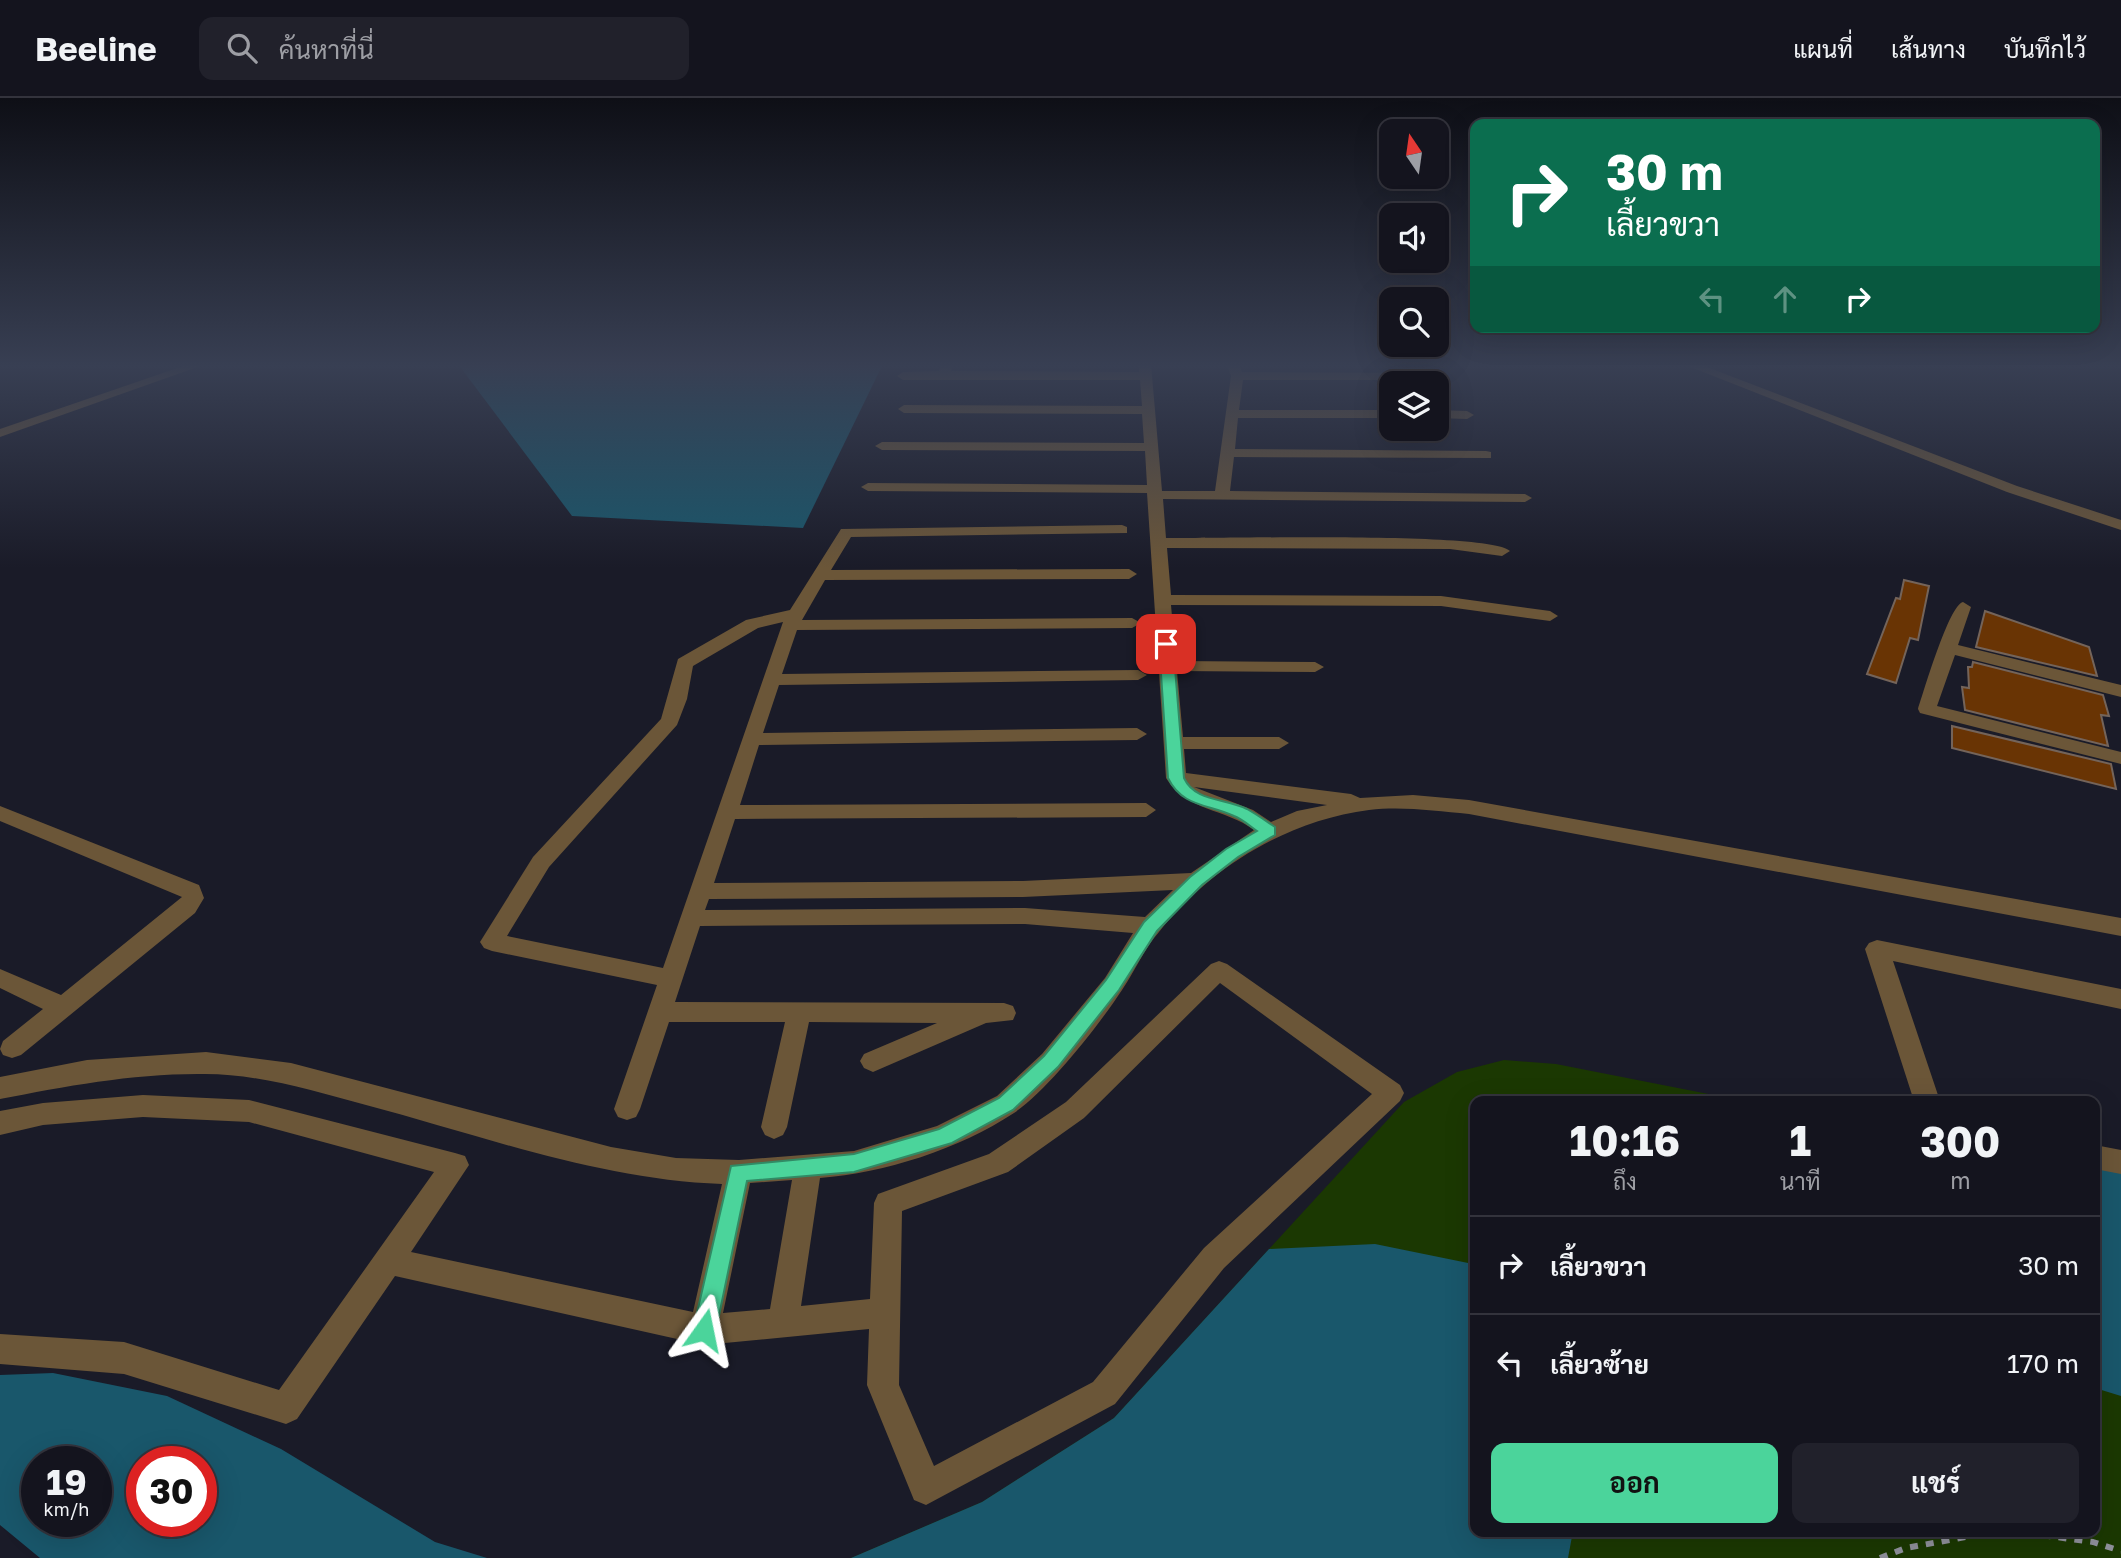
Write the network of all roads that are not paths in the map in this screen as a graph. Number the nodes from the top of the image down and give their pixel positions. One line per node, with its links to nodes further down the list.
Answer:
1 (1150, 432): 5 (street)
2 (1230, 432): 6 (street)
3 (1865, 432): 12 (street)
4 (882, 446): 5 (street)
5 (1151, 447): 9 (street)
6 (1227, 453): 7 (street); 10 (street)
7 (1486, 454)
8 (868, 487): 9 (street)
9 (1155, 492): 10 (street); 14 (street)
10 (1222, 496): 11 (street)
11 (1525, 498)
12 (2121, 525)
13 (1122, 530): 17 (street)
14 (1158, 542): 15 (street); 18 (street)
15 (1502, 551)
16 (1129, 574): 17 (street)
17 (820, 575): 21 (street)
18 (1163, 600): 20 (street); 24 (street)
19 (1963, 607): 23 (street)
20 (1550, 617)
21 (793, 619): 22 (street); 27 (street); 48 (street)
22 (1132, 623)
23 (1947, 648): 28 (street); 29 (street)
24 (1168, 666): 25 (street); 33 (street)
25 (1315, 667)
26 (1138, 675): 27 (street)
27 (771, 680): 32 (street)
28 (2121, 691)
29 (1927, 709): 30 (street); 35 (street)
30 (1927, 729)
31 (1137, 734): 32 (street)
32 (752, 739): 39 (street)
33 (1173, 743): 34 (street); 36 (street)
34 (1279, 743)
35 (2121, 758)
36 (1176, 778): 37 (street); 41 (street)
37 (1370, 803): 41 (street); 46 (street)
38 (1146, 810): 39 (street)
39 (727, 812): 43 (street)
40 (0, 813): 50 (street)
41 (1269, 831): 42 (street)
42 (1196, 881): 43 (street); 45 (street)
43 (700, 891): 44 (street)
44 (691, 918): 45 (street); 48 (street)
45 (1150, 926): 62 (street)
46 (2121, 927)
47 (0, 978): 50 (street)
48 (671, 979): 51 (street)
49 (2121, 999): 56 (street)
50 (65, 1008): 53 (street)
51 (660, 1012): 52 (street); 57 (street)
52 (799, 1013): 54 (street); 59 (street)
53 (6, 1049): 55 (street)
54 (873, 1061)
55 (12, 1085): 63 (street)
56 (1925, 1096)
57 (628, 1109)
58 (0, 1124): 64 (street)
59 (774, 1127)
60 (2100, 1158): 61 (street)
61 (2121, 1162)
62 (808, 1166): 63 (street); 66 (street)
63 (739, 1172): 67 (street)
64 (388, 1261): 67 (street); 68 (street)
65 (885, 1313): 65 (street); 66 (street)
66 (783, 1324): 67 (street)
67 (704, 1330)
68 (0, 1349)

